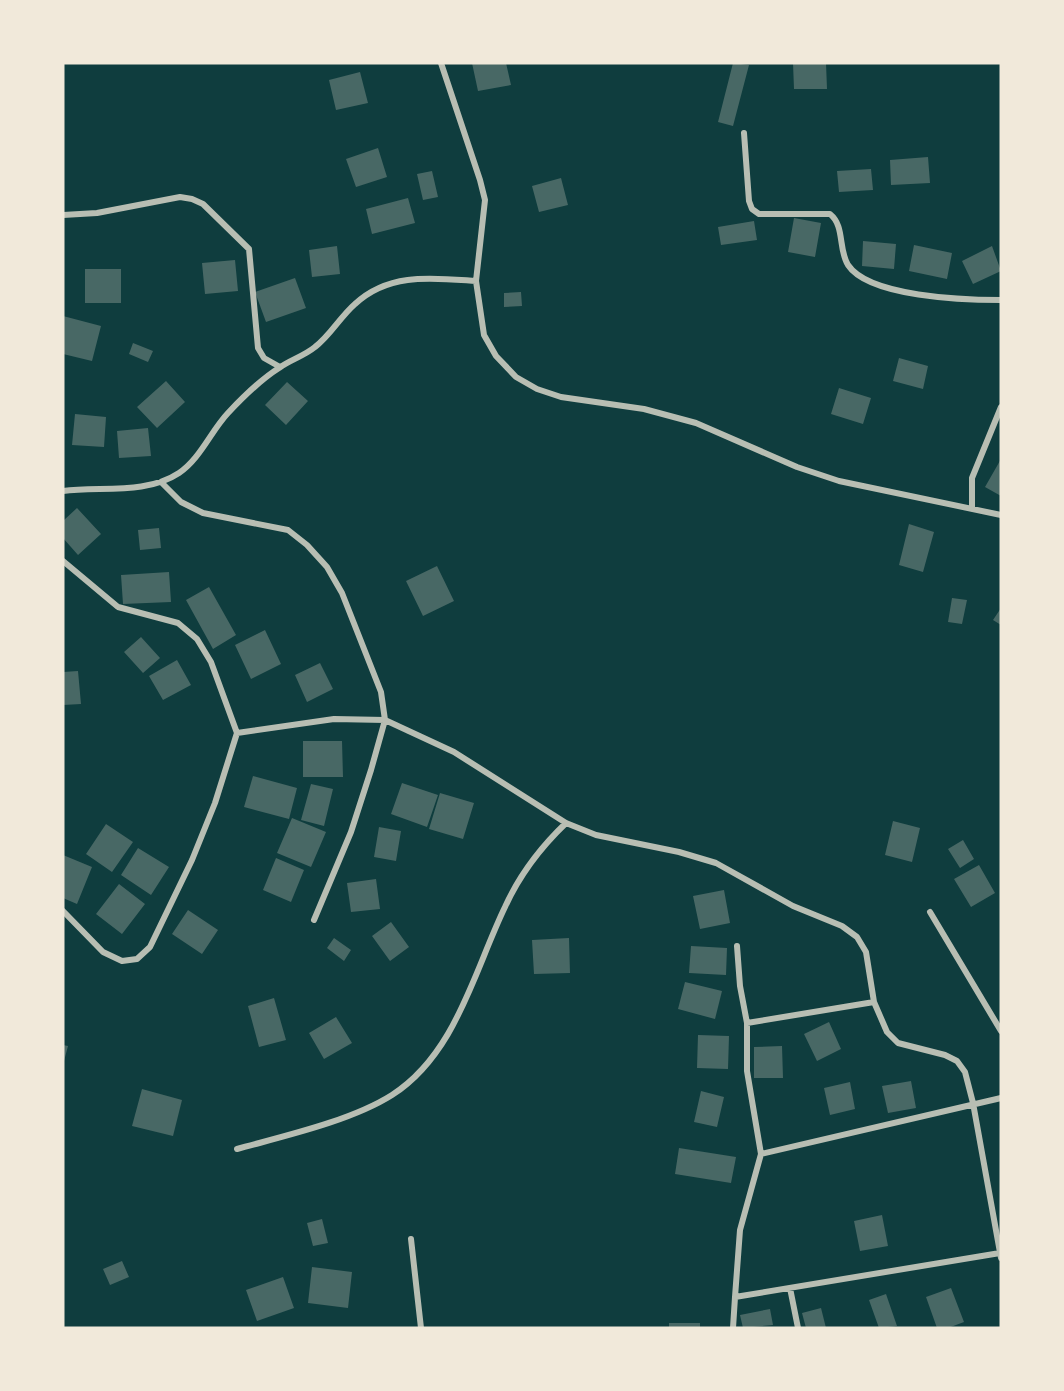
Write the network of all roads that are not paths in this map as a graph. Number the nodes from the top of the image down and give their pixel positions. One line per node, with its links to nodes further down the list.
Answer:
1 (441, 63): 4 (street)
2 (744, 133): 5 (street)
3 (63, 215): 6 (street)
4 (476, 281): 6 (street); 10 (street)
5 (1001, 300)
6 (279, 367): 8 (street)
7 (1001, 407): 10 (street)
8 (161, 482): 9 (street); 13 (street)
9 (63, 492)
10 (972, 509): 11 (street)
11 (1001, 515)
12 (63, 561): 14 (street)
13 (385, 720): 14 (street); 15 (street); 18 (street)
14 (237, 733): 16 (street)
15 (566, 823): 20 (street); 25 (street)
16 (63, 911)
17 (930, 912): 22 (street)
18 (314, 920)
19 (737, 946): 21 (street)
20 (874, 1002): 21 (street); 24 (street)
21 (747, 1023): 26 (street)
22 (1001, 1030)
23 (1001, 1098): 24 (street)
24 (973, 1103): 26 (street); 28 (street)
25 (237, 1149)
26 (761, 1154): 30 (street)
27 (411, 1239): 31 (street)
28 (1000, 1256): 29 (street)
29 (790, 1288): 30 (street); 33 (street)
30 (735, 1298): 32 (street)
31 (421, 1328)
32 (734, 1328)
33 (798, 1328)

